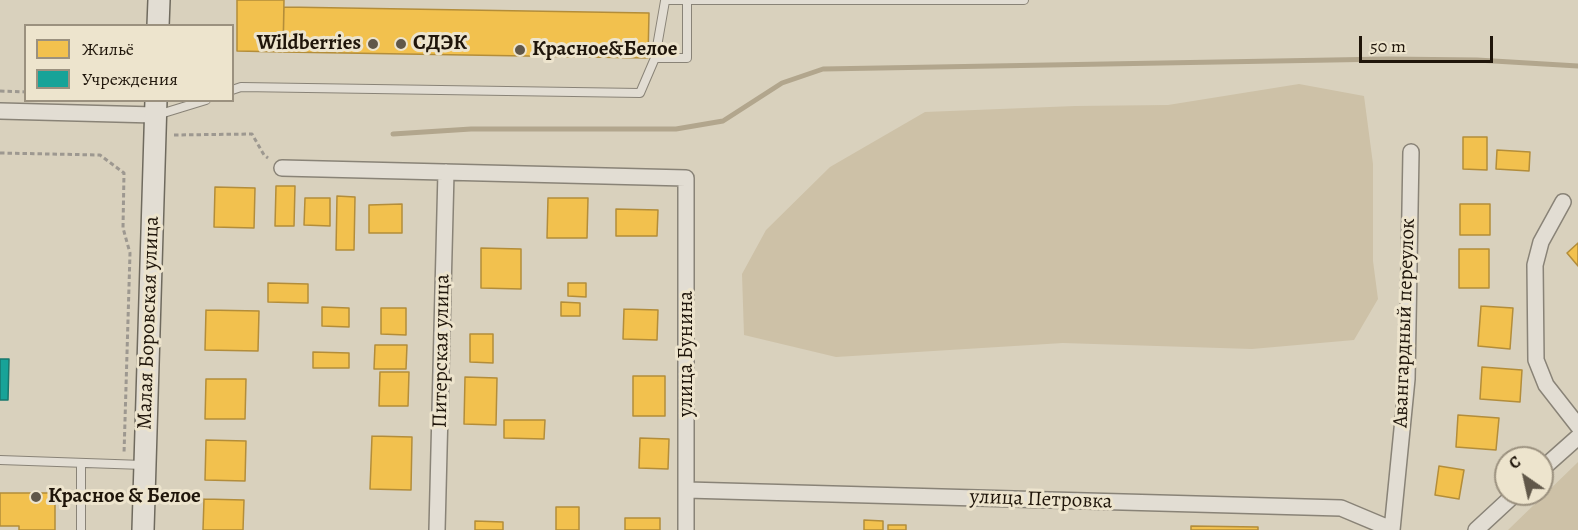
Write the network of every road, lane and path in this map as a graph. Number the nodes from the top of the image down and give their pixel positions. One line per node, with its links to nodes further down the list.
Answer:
1 (159, 0): 5 (street)
2 (1024, 0): 4 (lane)
3 (665, 1): 4 (lane); 6 (lane)
4 (687, 1): 6 (lane)
5 (158, 24)
6 (655, 58): 7 (lane)
7 (234, 89)
8 (0, 91): 9 (path)
9 (24, 92)
10 (193, 102): 11 (lane)
11 (155, 108): 12 (street); 24 (street, Малая Боровская улица)
12 (0, 111)
13 (171, 135): 16 (path)
14 (1411, 152): 27 (street, Авангардный переулок)
15 (0, 153): 24 (path)
16 (282, 168): 17 (street)
17 (446, 172): 25 (street, улица Бунина); 30 (street, Питерская улица)
18 (1563, 202): 19 (street)
19 (1578, 426)
20 (1578, 437): 21 (street)
21 (1554, 458)
22 (0, 460): 23 (lane)
23 (81, 463): 24 (lane); 28 (lane)
24 (134, 465): 29 (street, Малая Боровская улица)
25 (687, 490): 27 (street, улица Петровка); 31 (street, улица Бунина)
26 (1502, 506): 32 (street)
27 (1392, 529)
28 (81, 530)
29 (142, 530)
30 (437, 530)
31 (686, 530)
32 (1476, 530)

